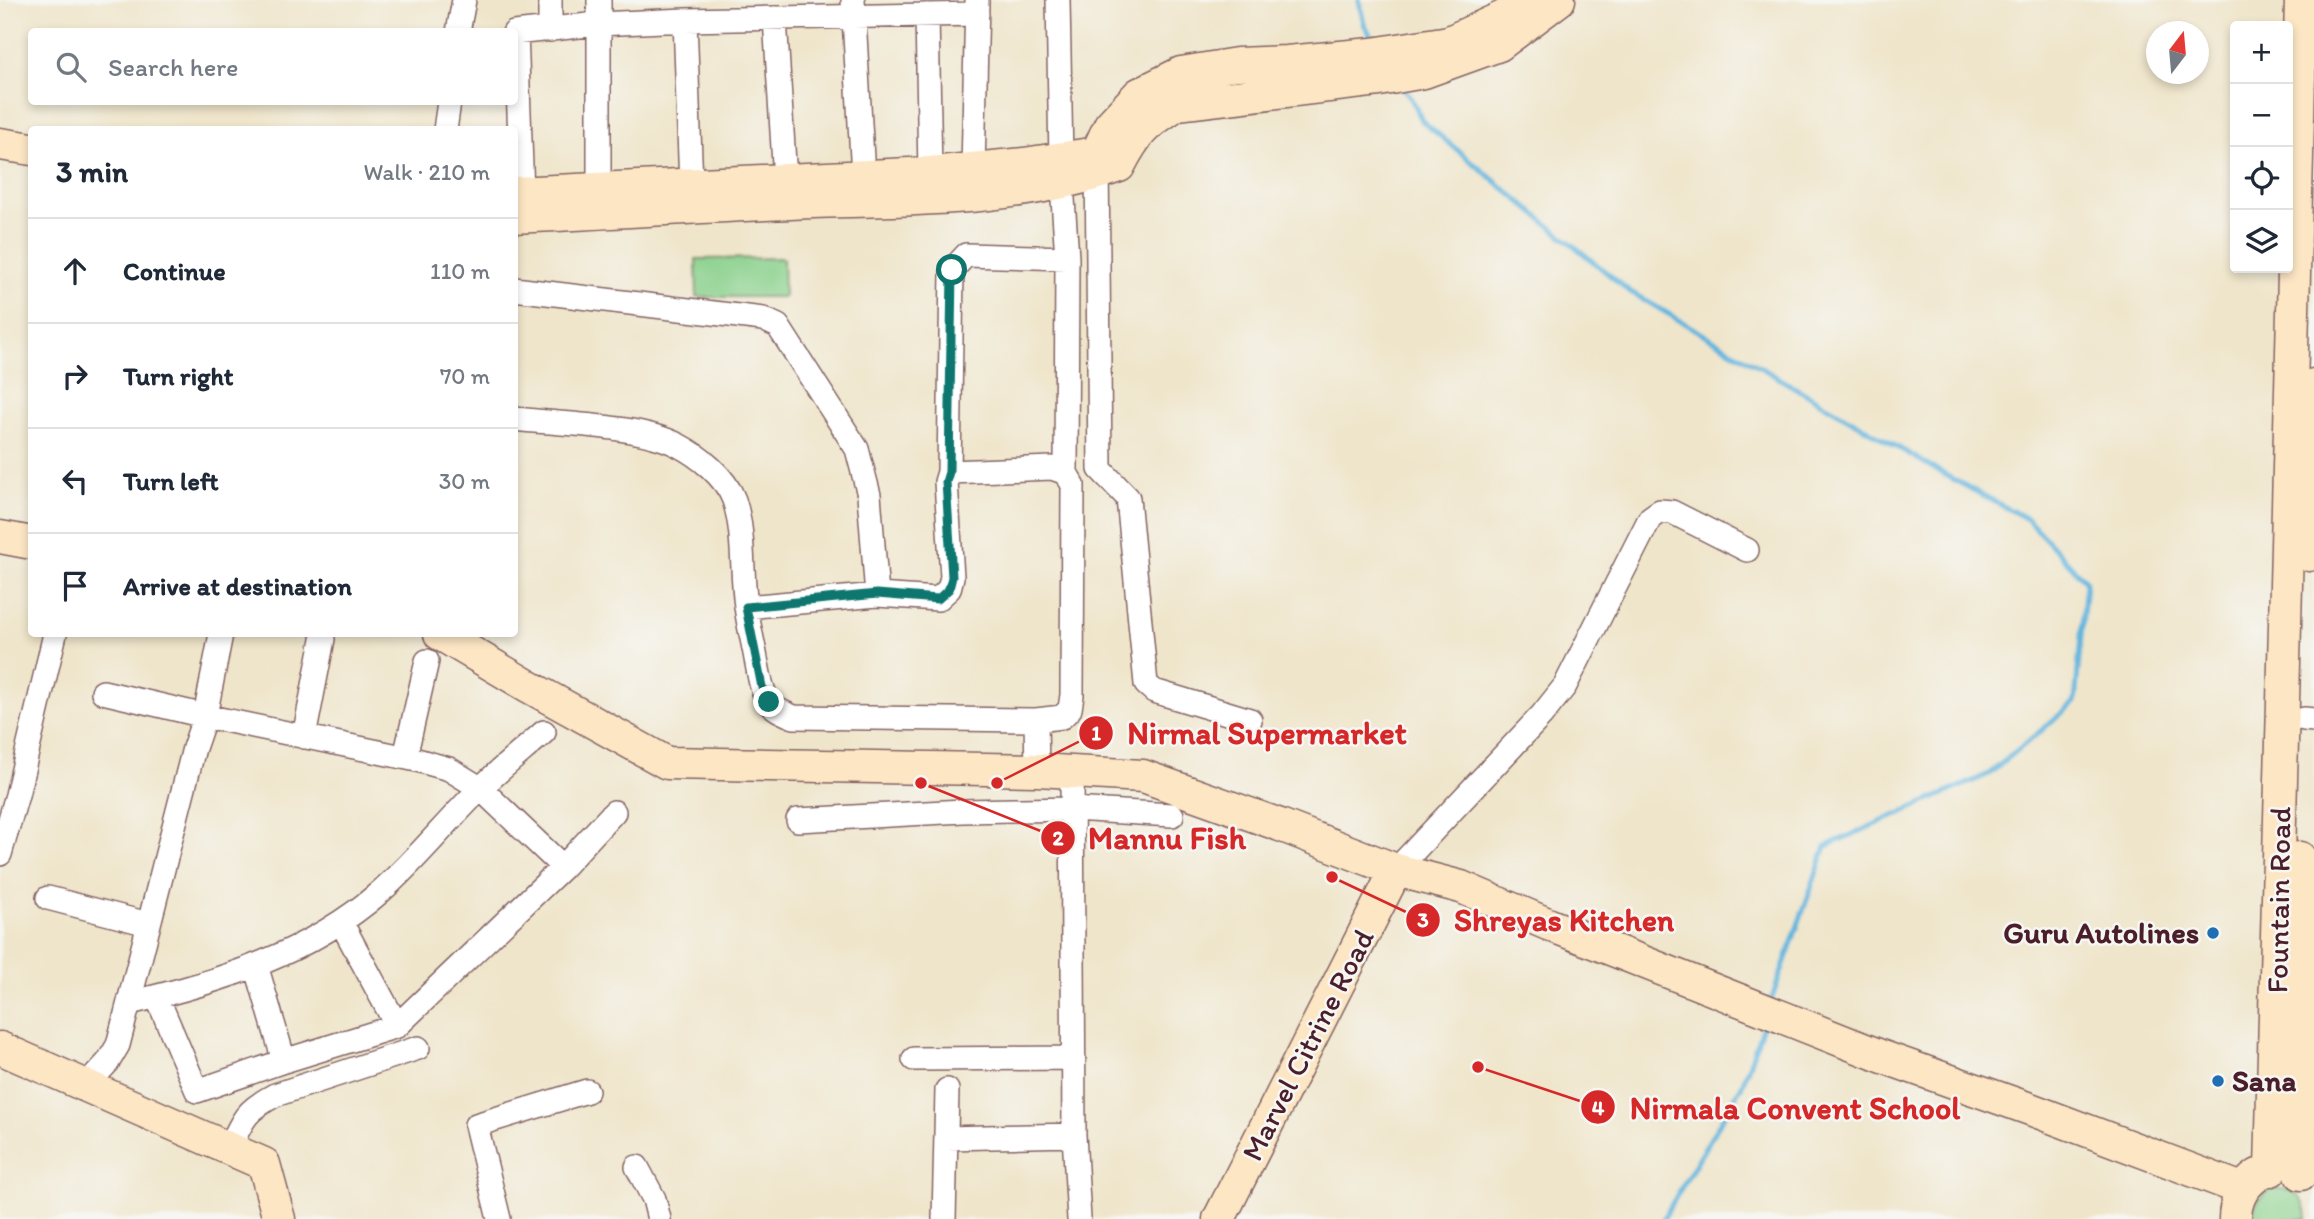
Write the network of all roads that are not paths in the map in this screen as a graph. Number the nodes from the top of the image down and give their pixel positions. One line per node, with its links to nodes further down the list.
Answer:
1 (464, 0): 14 (street)
2 (550, 0): 15 (street)
3 (599, 0): 13 (street)
4 (1058, 0): 28 (street)
5 (1524, 0): 17 (street)
6 (1559, 0): 17 (street)
7 (2301, 0): 91 (street, Fountain Road)
8 (977, 7): 10 (street); 27 (street)
9 (853, 8): 10 (street); 11 (street); 30 (street)
10 (927, 15): 29 (street)
11 (775, 18): 12 (street); 31 (street)
12 (685, 20): 13 (street); 32 (street)
13 (598, 24): 15 (street); 33 (street)
14 (459, 28)
15 (550, 30): 16 (street)
16 (518, 33)
17 (1418, 61): 26 (street)
18 (449, 105): 21 (street)
19 (516, 105): 22 (street)
20 (0, 125): 23 (street)
21 (446, 126)
22 (516, 126)
23 (28, 129)
24 (0, 144): 25 (street)
25 (28, 148)
26 (1097, 163): 28 (street); 56 (street)
27 (973, 169): 28 (street); 29 (street)
28 (1061, 172): 34 (street); 36 (street)
29 (930, 173): 30 (street)
30 (863, 176): 31 (street)
31 (785, 180): 32 (street)
32 (691, 186): 33 (street)
33 (599, 189): 35 (street)
34 (518, 201)
35 (518, 201)
36 (1066, 258): 40 (street); 41 (street)
37 (518, 289): 46 (street)
38 (2314, 385): 45 (street, Fountain Road)
39 (518, 419): 47 (street)
40 (949, 472): 41 (street); 46 (street)
41 (1066, 473): 55 (street)
42 (0, 537): 43 (street)
43 (28, 542)
44 (1747, 550): 71 (street)
45 (2311, 570): 54 (street, Fountain Road)
46 (877, 594): 47 (street)
47 (746, 607): 55 (street)
48 (54, 637): 63 (street)
49 (220, 637): 53 (street)
50 (323, 639): 58 (street)
51 (433, 647): 59 (street); 60 (street)
52 (103, 692): 53 (street)
53 (205, 716): 58 (street); 74 (street)
54 (2309, 719): 68 (street, Fountain Road)
55 (1036, 720): 60 (street)
56 (1250, 720)
57 (544, 732): 62 (street)
58 (304, 737): 59 (street)
59 (405, 757): 62 (street)
60 (1037, 770): 61 (street)
61 (1072, 771): 64 (street); 71 (street)
62 (480, 788): 70 (street); 73 (street)
63 (8, 793): 69 (street)
64 (1072, 809): 66 (street); 67 (street); 81 (street)
65 (614, 812): 70 (street)
66 (1172, 815)
67 (799, 820)
68 (2307, 851): 91 (street, Fountain Road)
69 (0, 854)
70 (563, 867): 78 (street)
71 (1396, 870): 92 (street); 98 (street, Marvel Citrine Road)
72 (48, 898): 74 (street)
73 (341, 922): 75 (street); 78 (street)
74 (148, 923): 77 (street)
75 (256, 965): 76 (street); 83 (street)
76 (156, 997): 77 (street); 83 (street)
77 (130, 1003): 84 (street)
78 (397, 1026): 83 (street)
79 (0, 1048): 84 (street)
80 (418, 1048): 89 (street)
81 (1073, 1058): 82 (street); 87 (street)
82 (914, 1059)
83 (284, 1061)
84 (86, 1086): 89 (street)
85 (947, 1090): 88 (street)
86 (587, 1091): 94 (street)
87 (1074, 1135): 88 (street); 97 (street)
88 (946, 1138): 96 (street)
89 (229, 1149): 93 (street)
90 (637, 1167): 95 (street)
91 (2295, 1176): 92 (street)
92 (2239, 1204)
93 (279, 1219)
94 (499, 1219)
95 (659, 1219)
96 (944, 1219)
97 (1079, 1219)
98 (1219, 1219)

